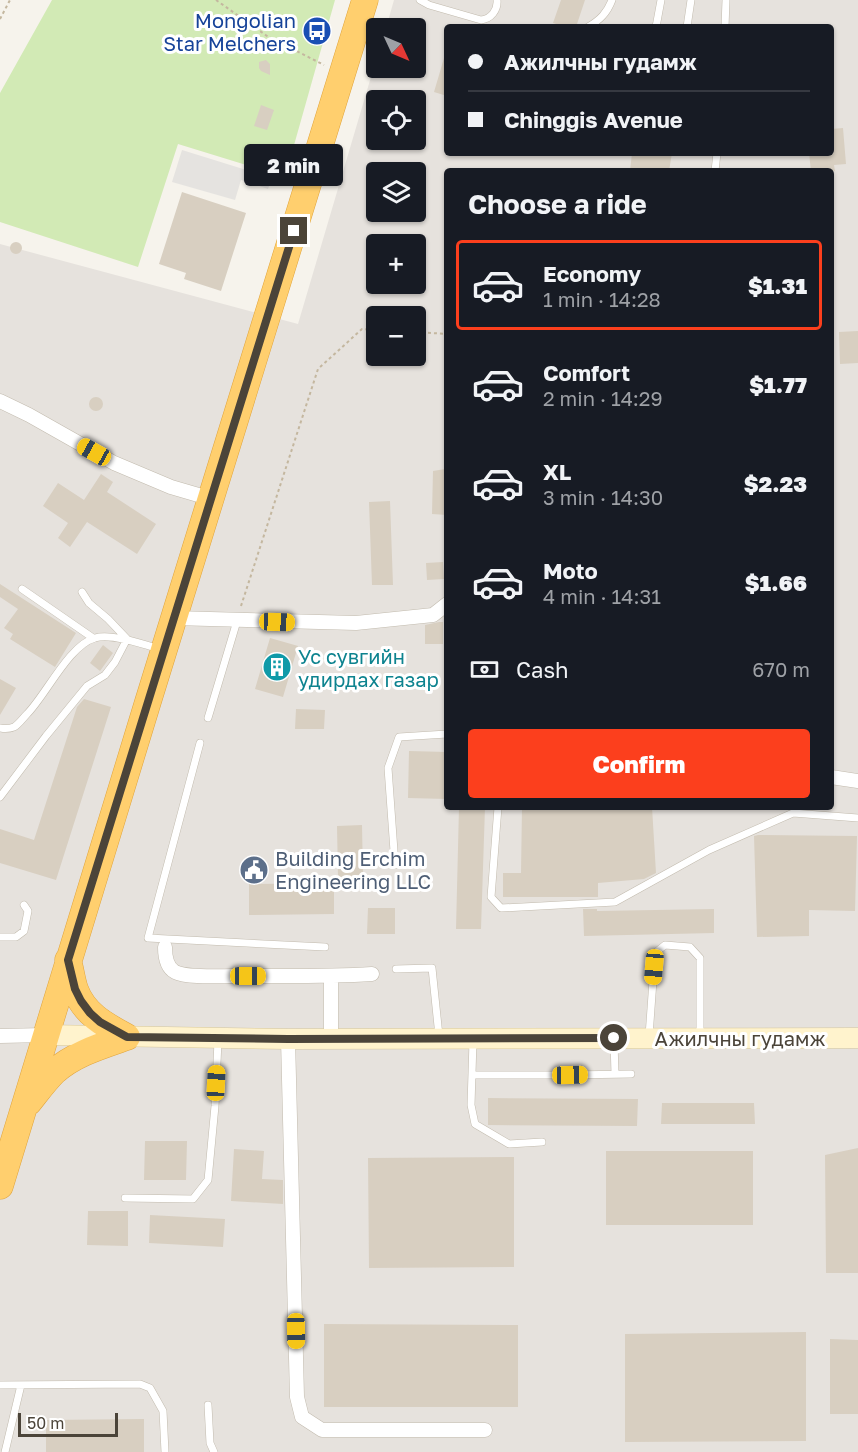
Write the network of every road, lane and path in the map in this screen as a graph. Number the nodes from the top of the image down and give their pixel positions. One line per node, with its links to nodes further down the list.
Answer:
1 (10, 0): 10 (path)
2 (216, 0): 15 (path)
3 (365, 0): 15 (highway)
4 (420, 0): 5 (lane)
5 (497, 0)
6 (612, 0): 11 (lane)
7 (661, 0): 12 (lane)
8 (691, 0): 13 (lane)
9 (726, 0): 14 (lane)
10 (0, 19)
11 (593, 24)
12 (657, 24)
13 (687, 24)
14 (725, 24)
15 (342, 75): 20 (highway)
16 (366, 329): 25 (path)
17 (426, 333): 18 (path)
18 (444, 334)
19 (0, 401): 20 (street)
20 (212, 499): 24 (highway)
21 (22, 589): 26 (lane)
22 (82, 592): 27 (lane)
23 (444, 606): 25 (street)
24 (173, 618): 25 (street); 28 (highway)
25 (237, 621): 29 (lane)
26 (93, 638): 27 (lane); 30 (lane)
27 (127, 639): 28 (lane); 35 (lane)
28 (164, 650): 43 (highway)
29 (208, 718)
30 (0, 728)
31 (444, 734): 38 (lane)
32 (200, 743): 42 (lane)
33 (834, 777): 34 (street)
34 (858, 781)
35 (0, 798)
36 (498, 810): 37 (lane)
37 (858, 818)
38 (395, 865)
39 (24, 905): 40 (lane)
40 (0, 937)
41 (165, 947): 46 (street)
42 (325, 947)
43 (68, 960): 47 (highway); 49 (highway)
44 (396, 969): 57 (lane)
45 (372, 974): 46 (street)
46 (331, 976): 56 (street)
47 (45, 1035): 48 (street); 49 (main road, Ажилчны гудамж); 64 (highway)
48 (0, 1036)
49 (127, 1037): 50 (main road, Ажилчны гудамж); 64 (highway)
50 (218, 1038): 55 (main road, Ажилчны гудамж); 67 (lane)
51 (614, 1038): 52 (main road, Ажилчны гудамж); 58 (main road, Ажилчны гудамж); 59 (lane)
52 (649, 1038): 53 (main road, Ажилчны гудамж); 53 (lane)
53 (700, 1038): 54 (main road, Ажилчны гудамж)
54 (858, 1038)
55 (288, 1039): 56 (main road, Ажилчны гудамж); 71 (street)
56 (331, 1039): 57 (main road, Ажилчны гудамж)
57 (439, 1039): 58 (main road, Ажилчны гудамж)
58 (473, 1039): 61 (lane)
59 (615, 1074): 60 (lane); 63 (lane)
60 (631, 1074)
61 (472, 1075): 62 (lane); 65 (lane)
62 (560, 1075)
63 (570, 1075)
64 (23, 1109): 66 (highway)
65 (542, 1142)
66 (0, 1186)
67 (125, 1198)
68 (0, 1385): 69 (lane)
69 (21, 1385): 72 (lane); 75 (lane)
70 (208, 1405): 76 (lane)
71 (485, 1430)
72 (8, 1441): 73 (lane); 74 (lane)
73 (5, 1452)
74 (10, 1452)
75 (165, 1452)
76 (214, 1452)

